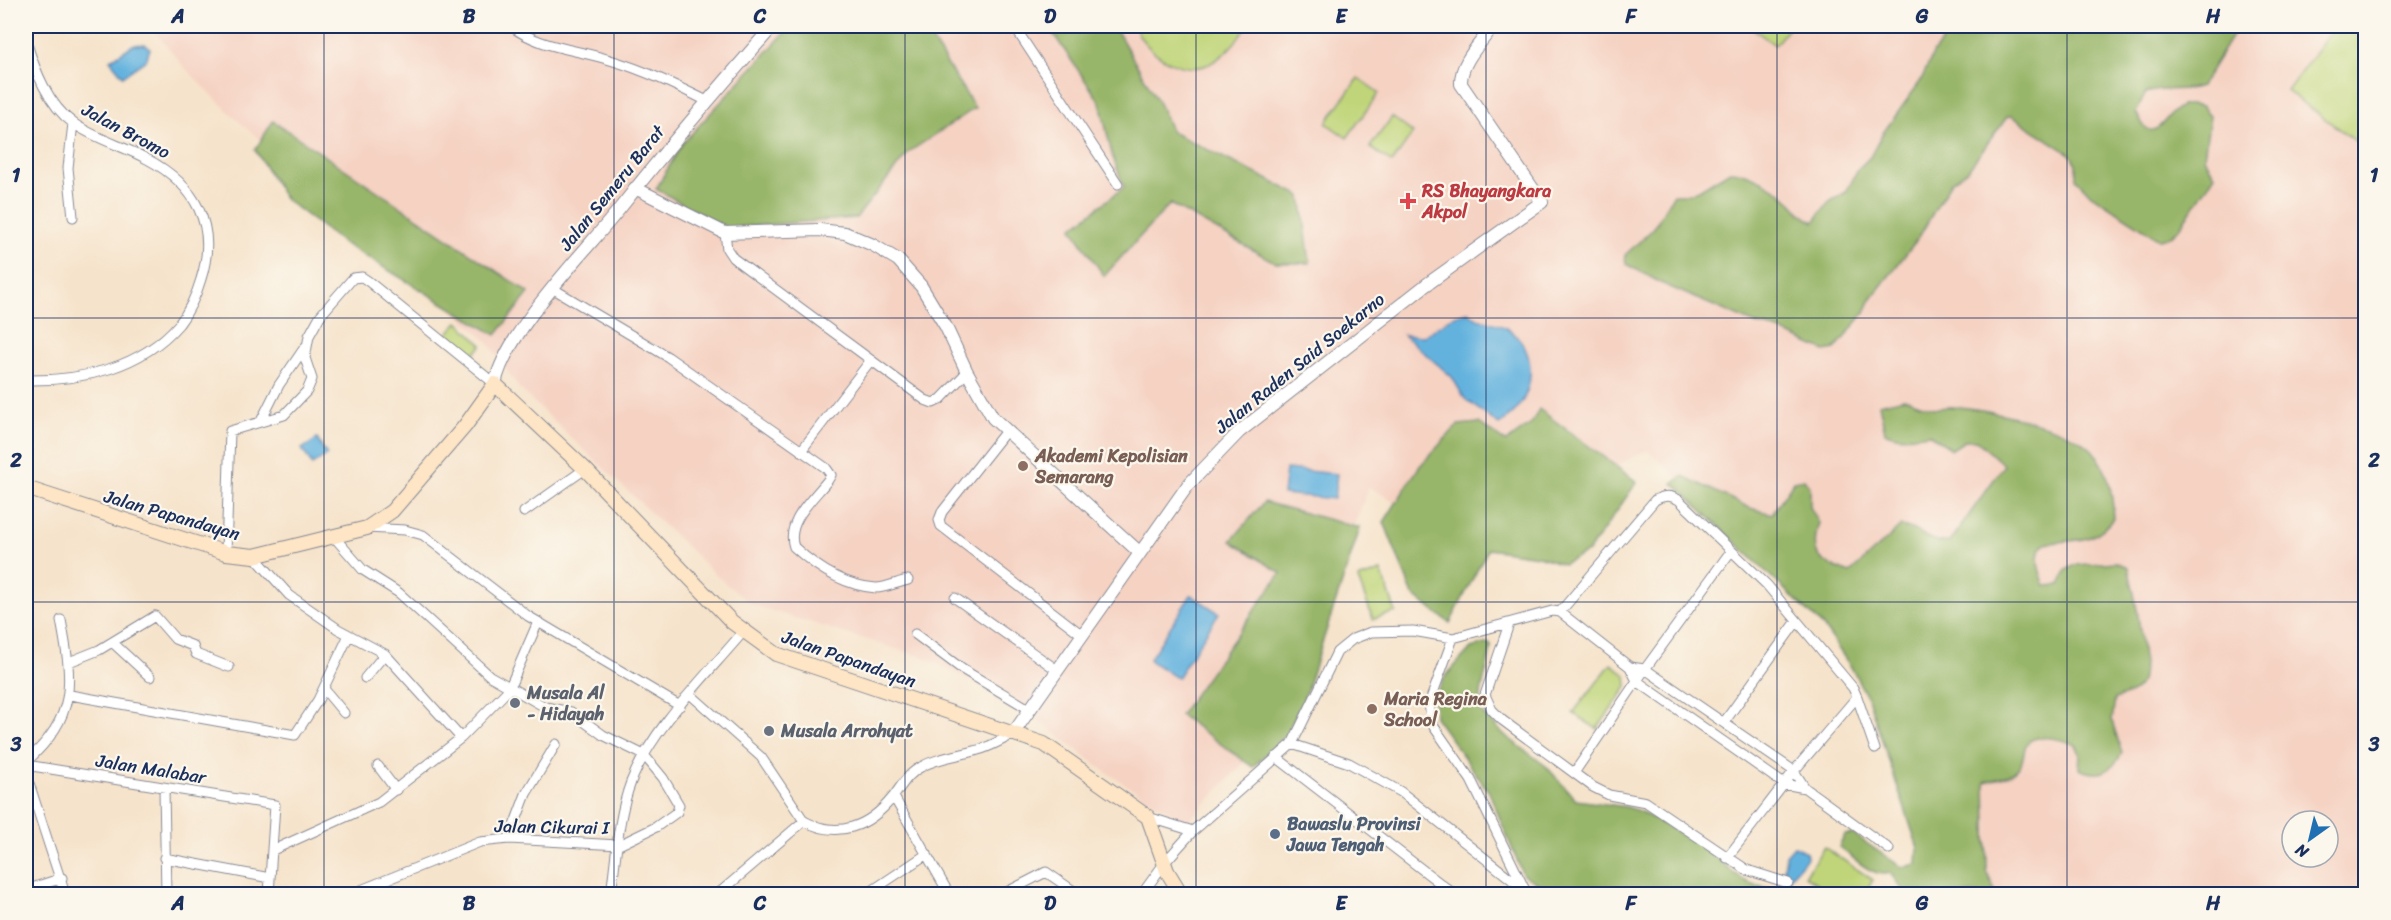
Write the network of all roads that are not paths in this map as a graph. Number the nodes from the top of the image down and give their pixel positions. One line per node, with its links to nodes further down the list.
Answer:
1 (511, 26): 6 (street)
2 (773, 26): 6 (street, Jalan Semeru Barat)
3 (1014, 26): 8 (street)
4 (1493, 26): 27 (street, Jalan Raden Said Soekarno)
5 (26, 41): 7 (street, Jalan Bromo)
6 (707, 101): 9 (street, Jalan Semeru Barat)
7 (73, 123): 10 (street); 16 (street, Jalan Bromo)
8 (1118, 184)
9 (635, 188): 11 (street); 12 (street, Jalan Semeru Barat)
10 (73, 217)
11 (725, 233): 14 (street); 15 (street)
12 (552, 288): 17 (street, Jalan Semeru Barat); 20 (street)
13 (305, 347): 17 (street, Jalan Papandayan); 18 (street); 18 (street)
14 (872, 360): 15 (street); 20 (street)
15 (967, 372): 19 (street)
16 (26, 380)
17 (495, 384): 21 (main road, Jalan Papandayan); 24 (main road, Jalan Papandayan)
18 (261, 422): 28 (street)
19 (1006, 431): 27 (street); 39 (street)
20 (801, 451): 30 (street)
21 (585, 470): 23 (street); 37 (main road, Jalan Papandayan)
22 (26, 488): 28 (main road, Jalan Papandayan)
23 (524, 512)
24 (367, 528): 25 (main road, Jalan Papandayan); 35 (street)
25 (335, 538): 29 (main road, Jalan Papandayan); 53 (street)
26 (1731, 551): 32 (street); 34 (street); 47 (street)
27 (1139, 552): 39 (street, Jalan Raden Said Soekarno)
28 (225, 553): 29 (main road, Jalan Papandayan)
29 (254, 556): 40 (street)
30 (908, 580)
31 (955, 598): 48 (street)
32 (1560, 612): 36 (street); 46 (street)
33 (61, 620): 44 (street)
34 (1797, 621): 56 (street); 60 (street)
35 (538, 622): 53 (street); 57 (street)
36 (1509, 624): 41 (street); 72 (street)
37 (743, 632): 55 (street); 61 (main road, Jalan Papandayan)
38 (915, 634): 58 (street)
39 (1081, 634): 48 (street, Jalan Raden Said Soekarno)
40 (349, 635): 43 (street); 52 (street)
41 (1453, 638): 65 (street); 107 (street)
42 (112, 642): 44 (street); 45 (street); 49 (street)
43 (385, 654): 50 (street); 63 (street)
44 (69, 662): 54 (street)
45 (229, 667)
46 (1630, 667): 47 (street); 51 (street)
47 (1645, 669): 51 (street); 60 (street)
48 (1057, 670): 58 (street, Jalan Raden Said Soekarno)
49 (150, 676)
50 (365, 678)
51 (1636, 681): 62 (street); 72 (street)
52 (324, 689): 54 (street); 59 (street)
53 (509, 689): 63 (street); 67 (street)
54 (70, 695): 69 (street)
55 (691, 695): 57 (street); 80 (street)
56 (1857, 697): 66 (street); 71 (street)
57 (680, 706): 67 (street)
58 (1029, 709): 61 (street, Jalan Raden Said Soekarno)
59 (344, 713)
60 (1725, 721): 62 (street); 71 (street)
61 (1012, 735): 78 (street); 79 (main road, Jalan Papandayan)
62 (1714, 736): 74 (street)
63 (461, 738): 77 (street)
64 (556, 744): 82 (street)
65 (1292, 744): 68 (street); 107 (street)
66 (1875, 748)
67 (644, 755): 83 (street); 83 (street)
68 (1276, 758): 81 (street); 106 (street)
69 (26, 764): 76 (street, Jalan Malabar)
70 (378, 766): 77 (street)
71 (1794, 771): 74 (street); 75 (street)
72 (1574, 773): 88 (street)
73 (26, 774): 90 (street)
74 (1784, 784): 75 (street); 88 (street)
75 (1805, 788): 84 (street)
76 (164, 789): 85 (street, Jalan Malabar); 87 (street)
77 (396, 790): 85 (street)
78 (894, 797): 80 (street); 86 (street)
79 (1148, 817): 81 (street); 89 (main road)
80 (804, 820): 99 (street)
81 (1193, 831): 89 (street)
82 (509, 838): 83 (street, Jalan Cikurai I); 97 (street, Jalan Cikurai I)
83 (619, 845): 98 (street)
84 (1889, 849)
85 (273, 850): 91 (street)
86 (927, 854): 100 (street); 101 (street)
87 (164, 858): 91 (street); 95 (street)
88 (1727, 858): 92 (street)
89 (1166, 861): 104 (street); 105 (main road)
90 (62, 878): 93 (street); 94 (street)
91 (270, 878): 96 (street)
92 (1788, 883)
93 (26, 890)
94 (65, 894)
95 (166, 894)
96 (269, 894)
97 (353, 894)
98 (611, 894)
99 (718, 894)
100 (867, 894)
101 (949, 894)
102 (1003, 894): 103 (street)
103 (1078, 894)
104 (1143, 894)
105 (1181, 894)
106 (1454, 894)
107 (1528, 894)

